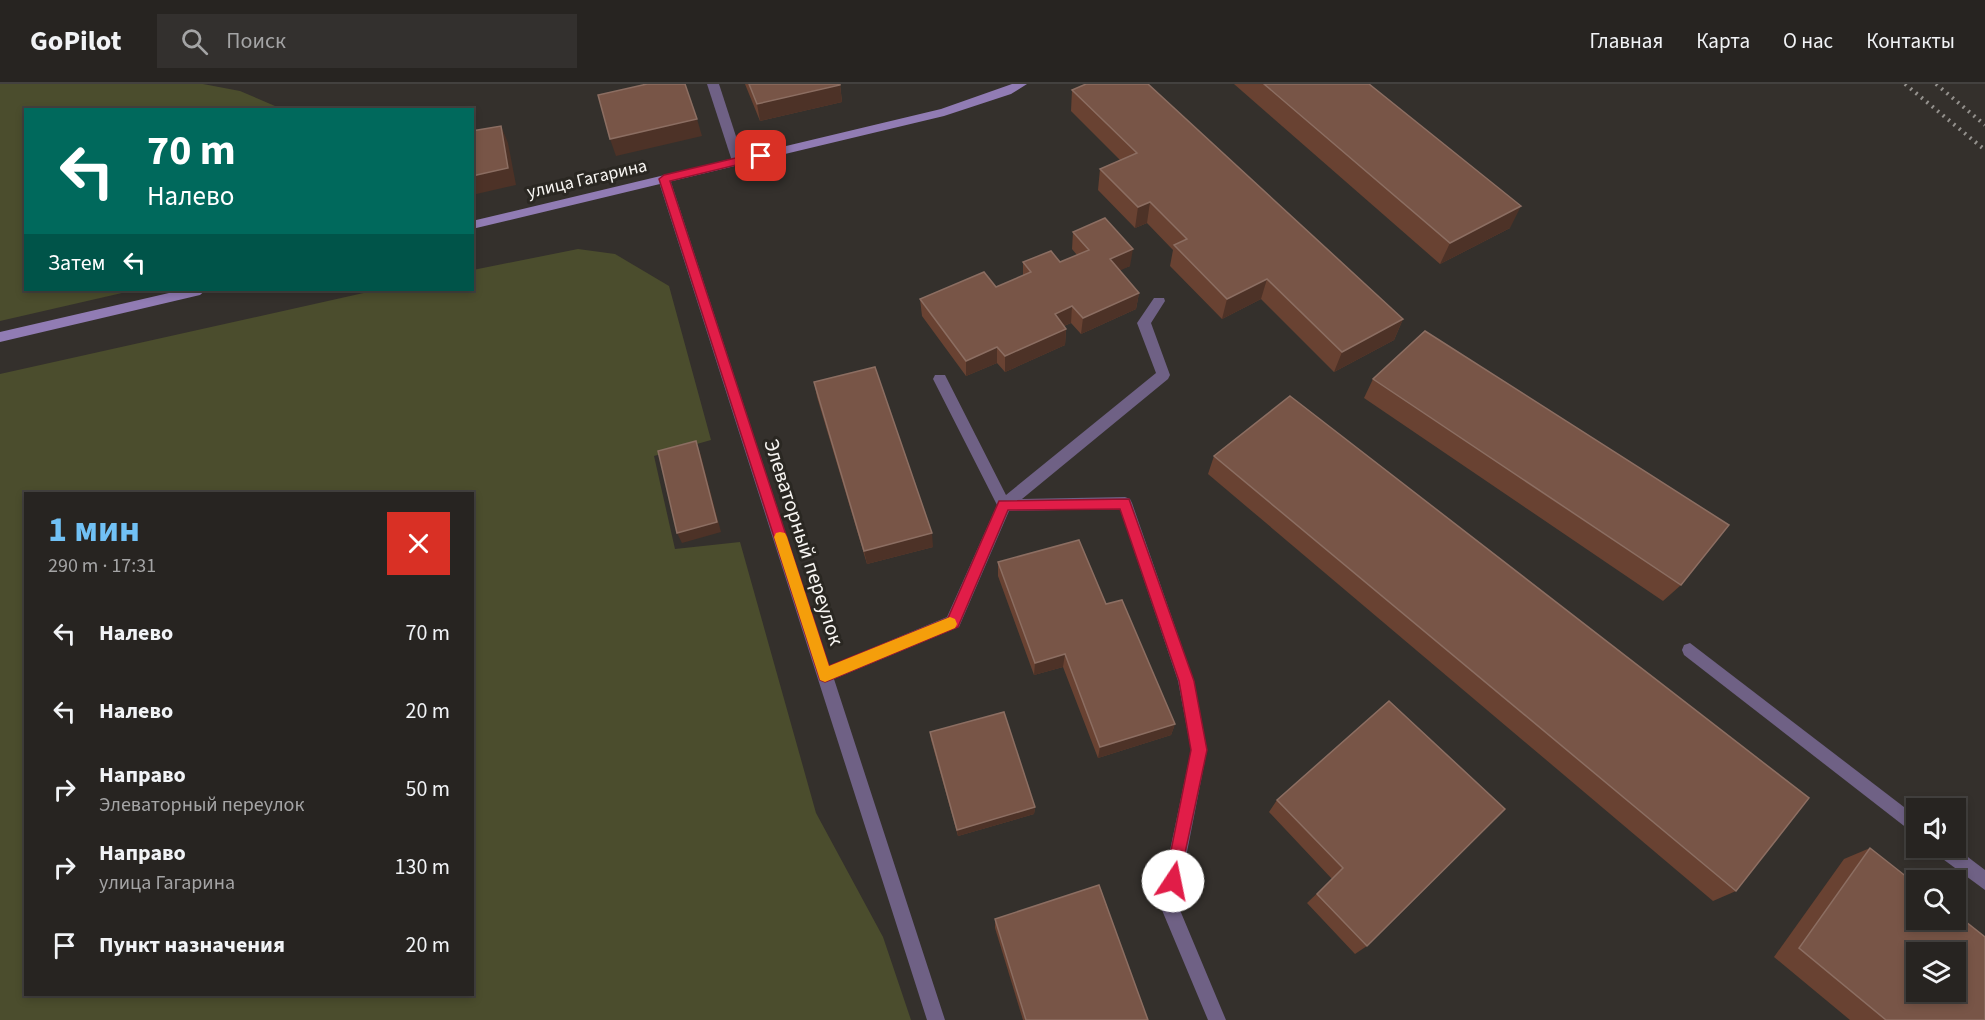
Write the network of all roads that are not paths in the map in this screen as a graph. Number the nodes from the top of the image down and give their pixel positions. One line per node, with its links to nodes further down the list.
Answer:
1 (713, 84): 3 (street)
2 (1021, 84): 3 (street, улица Гагарина)
3 (738, 161): 4 (street, улица Гагарина)
4 (664, 179): 5 (street, улица Гагарина); 12 (street, Элеваторный переулок)
5 (474, 225)
6 (196, 291): 8 (street)
7 (1159, 301): 10 (street)
8 (0, 337)
9 (940, 379): 10 (street)
10 (1004, 505): 12 (street); 17 (street)
11 (1690, 650): 13 (street)
12 (825, 675): 16 (street, Элеваторный переулок)
13 (1906, 819)
14 (1955, 858): 15 (street)
15 (1985, 881)
16 (936, 1020)
17 (1217, 1020)

